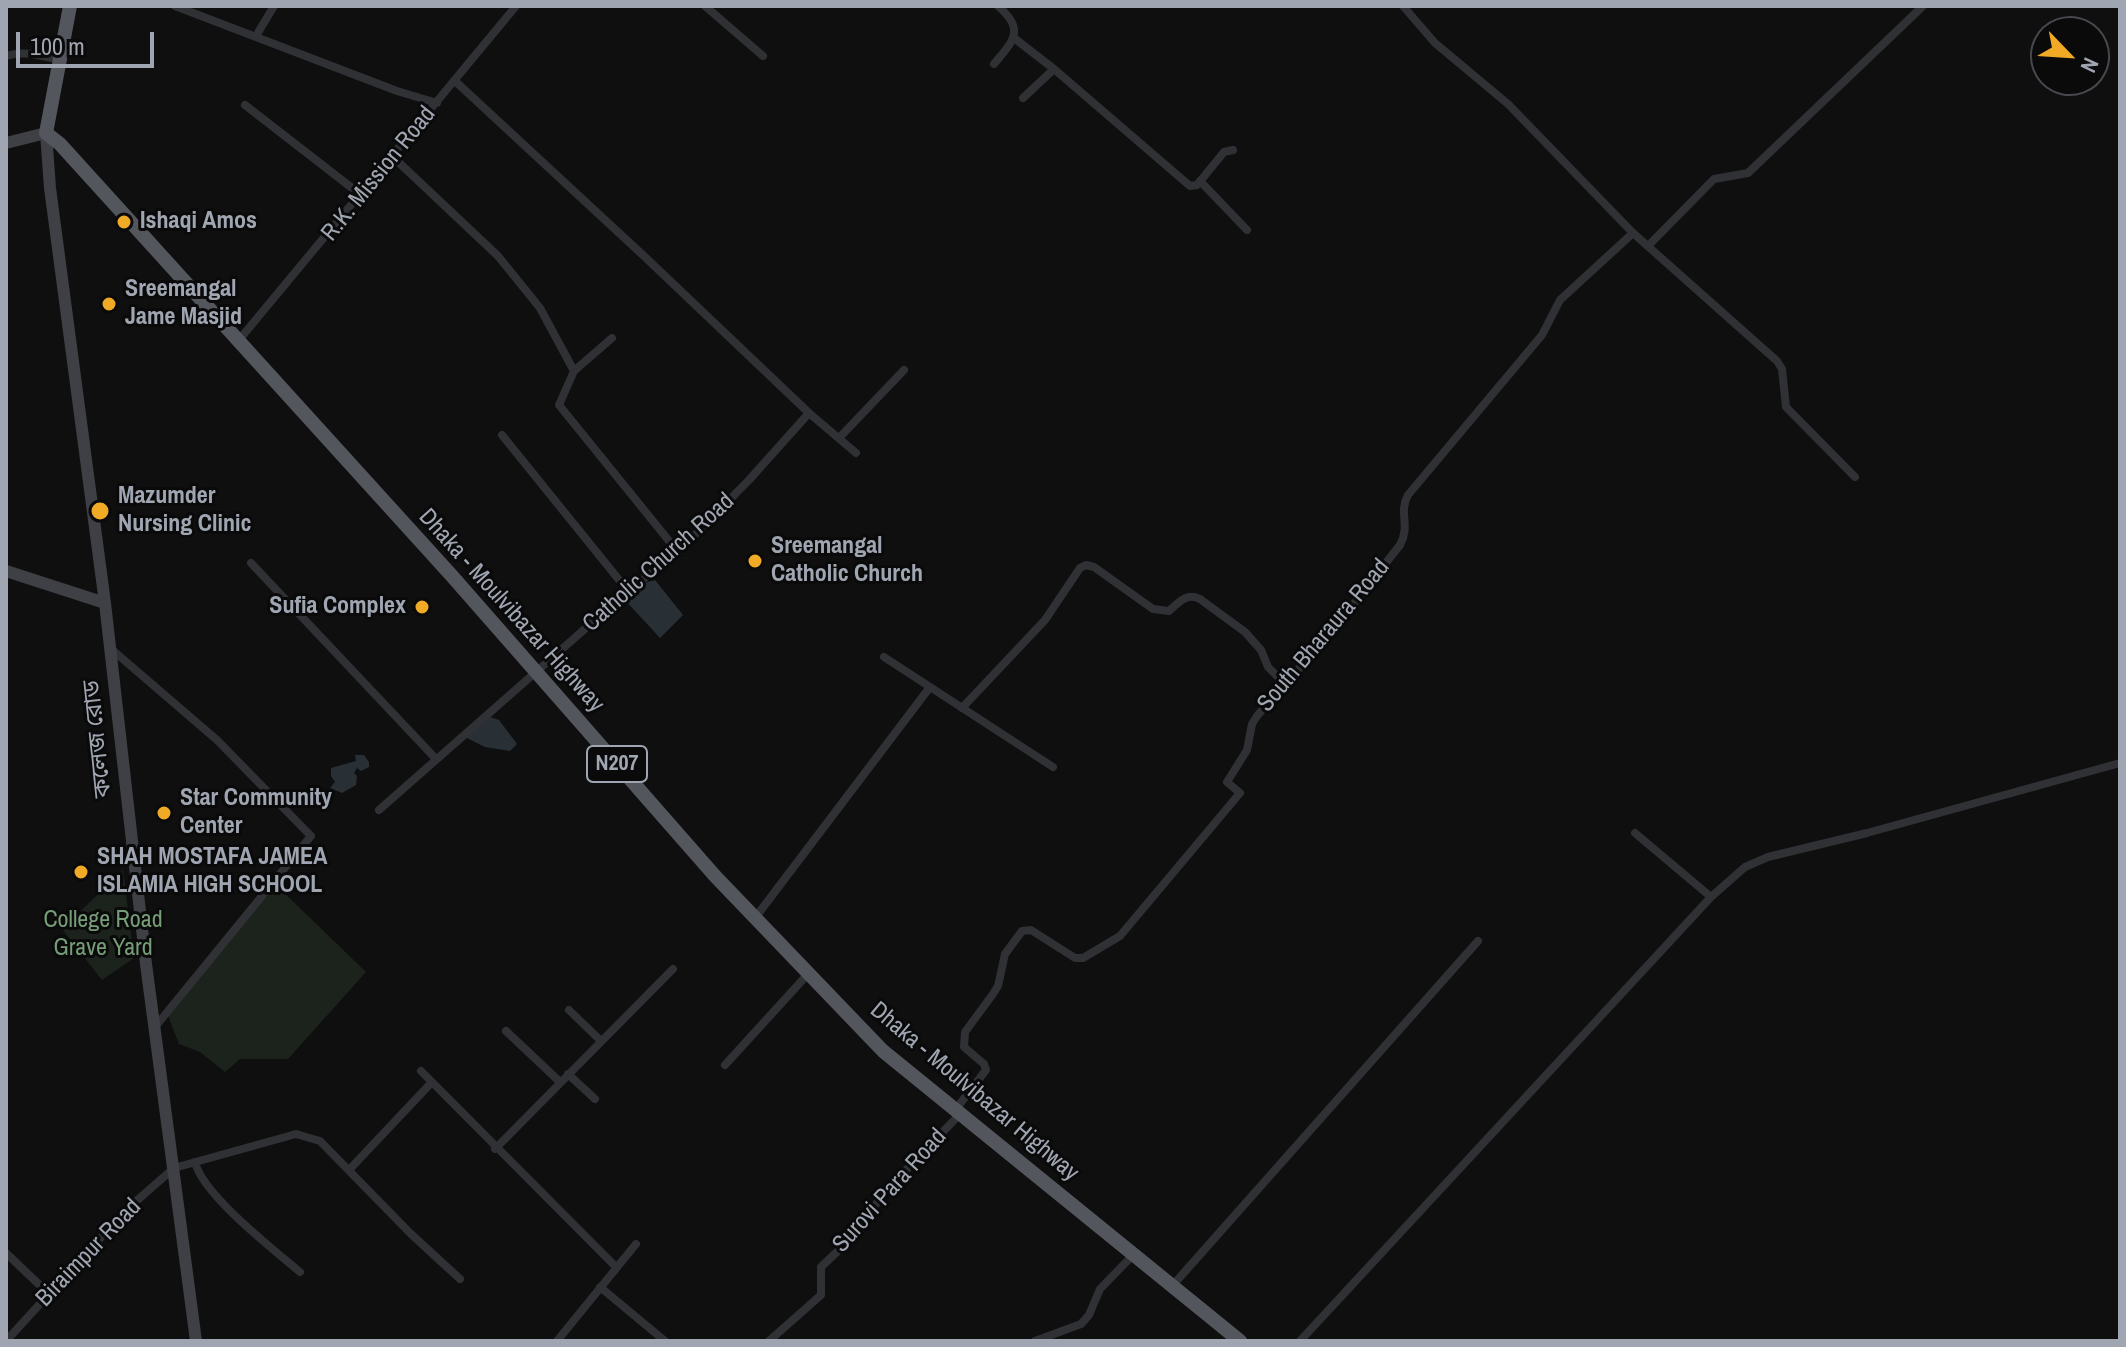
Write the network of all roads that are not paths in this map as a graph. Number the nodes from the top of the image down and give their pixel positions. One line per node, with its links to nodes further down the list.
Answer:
1 (70, 6): 13 (highway)
2 (175, 6): 9 (street)
3 (274, 6): 9 (street)
4 (705, 6): 12 (street)
5 (998, 6): 10 (street)
6 (1403, 6): 27 (street)
7 (1923, 6): 28 (street)
8 (510, 8): 16 (street, R.K. Mission Road)
9 (256, 36): 18 (street)
10 (1014, 38): 14 (street); 15 (street)
11 (6, 56): 13 (street)
12 (763, 56)
13 (60, 60): 20 (highway)
14 (994, 64)
15 (1054, 69): 17 (street); 24 (street)
16 (455, 81): 18 (street, R.K. Mission Road); 33 (street)
17 (1023, 98)
18 (437, 103): 23 (street, R.K. Mission Road)
19 (245, 105): 25 (street)
20 (46, 133): 21 (main road); 30 (highway, Dhaka - Moulvibazar Highway / N207); 42 (main road, কলেজ রোড)
21 (6, 143)
22 (1233, 150): 24 (street)
23 (393, 157): 25 (street, R.K. Mission Road); 32 (street)
24 (1200, 181): 26 (street)
25 (361, 195): 30 (street, R.K. Mission Road)
26 (1247, 230)
27 (1633, 233): 28 (street); 46 (street, South Bharaura Road)
28 (1648, 246): 37 (street)
29 (612, 338): 32 (street)
30 (239, 340): 45 (highway, Dhaka - Moulvibazar Highway / N207)
31 (904, 370): 35 (street)
32 (574, 371): 38 (street)
33 (809, 413): 35 (street); 38 (street, Catholic Church Road)
34 (502, 435): 41 (street)
35 (840, 437): 36 (street)
36 (856, 453)
37 (1855, 477)
38 (678, 552): 41 (street, Catholic Church Road)
39 (251, 563): 49 (street)
40 (6, 571): 42 (main road)
41 (628, 591): 45 (street, Catholic Church Road)
42 (105, 603): 43 (main road, কলেজ রোড)
43 (110, 648): 60 (main road, কলেজ রোড); 60 (street)
44 (884, 657): 47 (street)
45 (538, 673): 49 (street, Catholic Church Road); 55 (highway, Dhaka - Moulvibazar Highway / N207)
46 (1285, 684): 48 (street); 69 (street, South Bharaura Road)
47 (930, 687): 48 (street); 55 (street)
48 (962, 708): 51 (street)
49 (436, 759): 52 (street, Catholic Church Road)
50 (2120, 763): 54 (street)
51 (1053, 767)
52 (379, 810)
53 (1635, 833): 54 (street)
54 (1711, 897): 92 (street)
55 (755, 918): 58 (highway, Dhaka - Moulvibazar Highway / N207)
56 (1478, 941): 80 (street)
57 (673, 969): 62 (street)
58 (808, 974): 63 (street); 69 (highway, Dhaka - Moulvibazar Highway / N207)
59 (569, 1010): 62 (street)
60 (155, 1027): 72 (main road, কলেজ রোড)
61 (506, 1031): 67 (street)
62 (601, 1041): 65 (street)
63 (725, 1065)
64 (421, 1071): 66 (street)
65 (568, 1074): 67 (street); 68 (street)
66 (432, 1082): 70 (street); 73 (street)
67 (560, 1082): 70 (street)
68 (595, 1099)
69 (958, 1111): 76 (highway, Dhaka - Moulvibazar Highway / N207); 89 (street, Surovi Para Road)
70 (495, 1149): 77 (street)
71 (195, 1162): 72 (street); 73 (street); 78 (street)
72 (174, 1168): 82 (street, Biraimpur Road); 85 (main road, কলেজ রোড)
73 (349, 1170): 79 (street)
74 (636, 1244): 77 (street)
75 (6, 1253): 82 (street)
76 (1135, 1253): 80 (highway, Dhaka - Moulvibazar Highway / N207); 90 (street)
77 (616, 1267): 81 (street)
78 (300, 1272)
79 (460, 1279)
80 (1173, 1285): 91 (highway, Dhaka - Moulvibazar Highway / N207)
81 (600, 1287): 83 (street); 86 (street)
82 (49, 1294): 84 (street, Biraimpur Road)
83 (656, 1334): 87 (street); 88 (street)
84 (6, 1341)
85 (196, 1341)
86 (557, 1341)
87 (648, 1341)
88 (665, 1341)
89 (769, 1341)
90 (1035, 1341)
91 (1240, 1341)
92 (1300, 1341)

